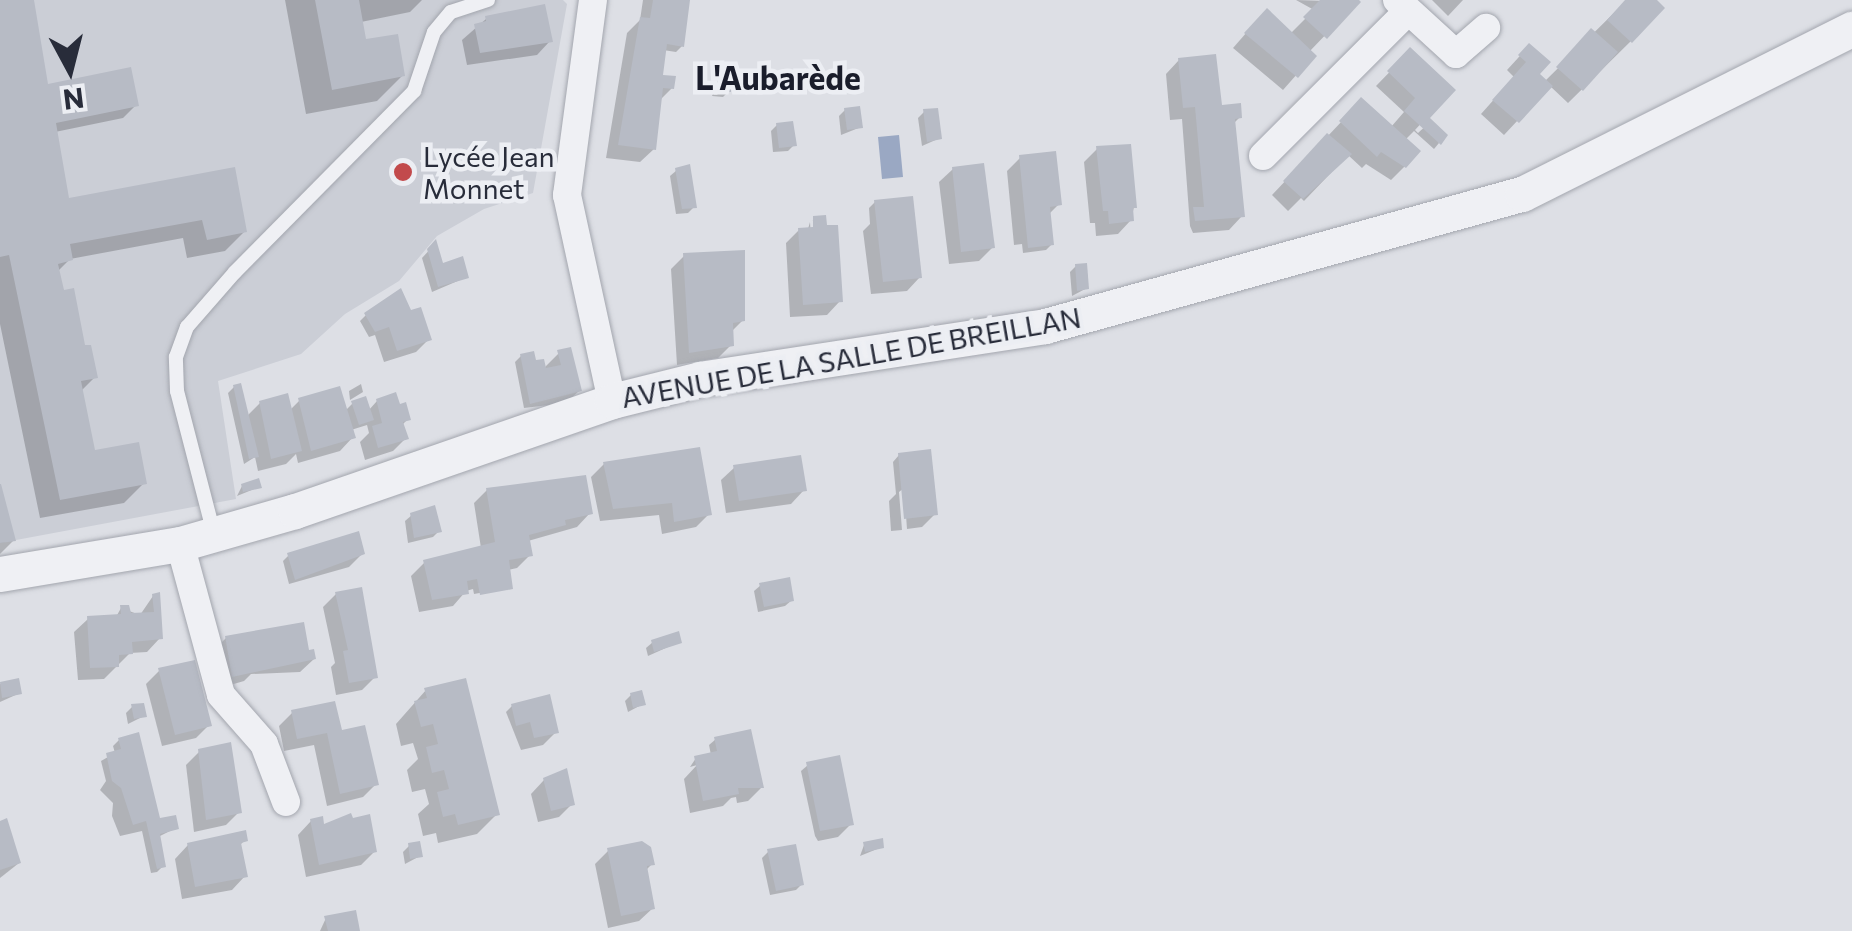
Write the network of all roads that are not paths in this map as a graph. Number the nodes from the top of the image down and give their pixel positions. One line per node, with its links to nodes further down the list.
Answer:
1 (488, 0): 8 (lane)
2 (593, 0): 7 (street)
3 (1402, 5): 4 (street); 6 (street)
4 (1486, 28)
5 (1852, 29): 7 (street, AVENUE DE LA SALLE DE BREILLAN)
6 (1263, 156)
7 (612, 400): 8 (street, AVENUE DE LA SALLE DE BREILLAN)
8 (197, 539): 9 (street, AVENUE DE LA SALLE DE BREILLAN); 10 (street)
9 (0, 574)
10 (286, 802)

